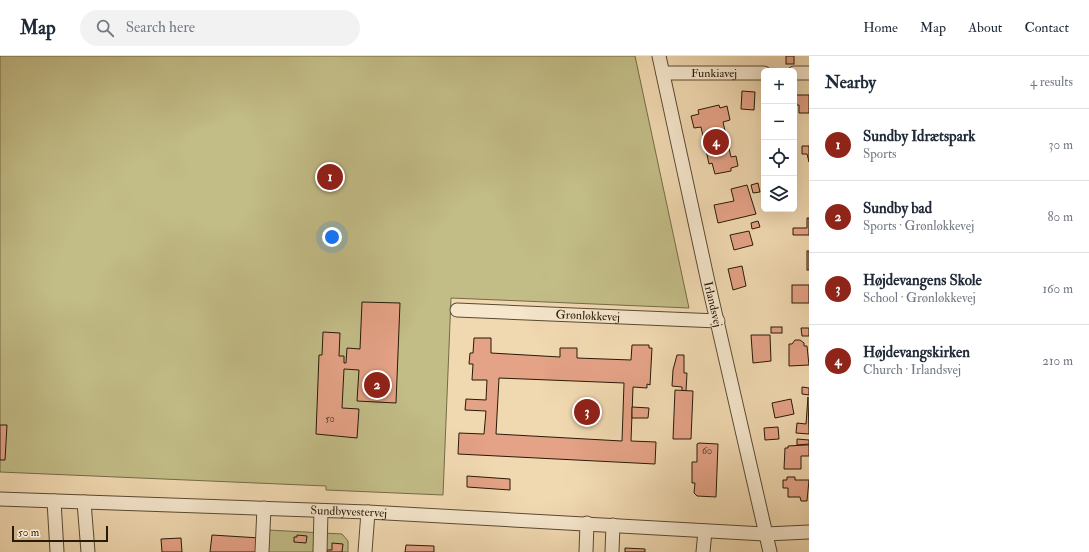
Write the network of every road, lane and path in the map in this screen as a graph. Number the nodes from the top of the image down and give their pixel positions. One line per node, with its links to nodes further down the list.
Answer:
1 (659, 56): 2 (street, Irlandsvej)
2 (663, 73): 3 (street, Funkiavej); 7 (street, Irlandsvej)
3 (761, 73)
4 (797, 73): 5 (street)
5 (809, 73)
6 (458, 310): 7 (street, Grønløkkevej)
7 (718, 321): 18 (street, Irlandsvej)
8 (0, 499): 9 (street, Sundbyvestervej)
9 (54, 501): 10 (street, Sundbyvestervej); 19 (street)
10 (84, 502): 11 (street, Sundbyvestervej); 20 (street)
11 (264, 508): 12 (street, Sundbyvestervej); 21 (street)
12 (321, 511): 13 (street, Sundbyvestervej); 22 (street)
13 (368, 512): 14 (street, Sundbyvestervej); 23 (street)
14 (587, 523): 15 (street, Sundbyvestervej); 24 (street)
15 (613, 525): 16 (street, Sundbyvestervej); 25 (street)
16 (704, 531): 18 (street, Sundbyvestervej); 26 (street)
17 (809, 532): 18 (street, Sundbyvestervej)
18 (766, 534): 27 (street, Irlandsvej)
19 (58, 552)
20 (88, 552)
21 (262, 552)
22 (320, 552)
23 (365, 552)
24 (586, 552)
25 (612, 552)
26 (703, 552)
27 (770, 552)

